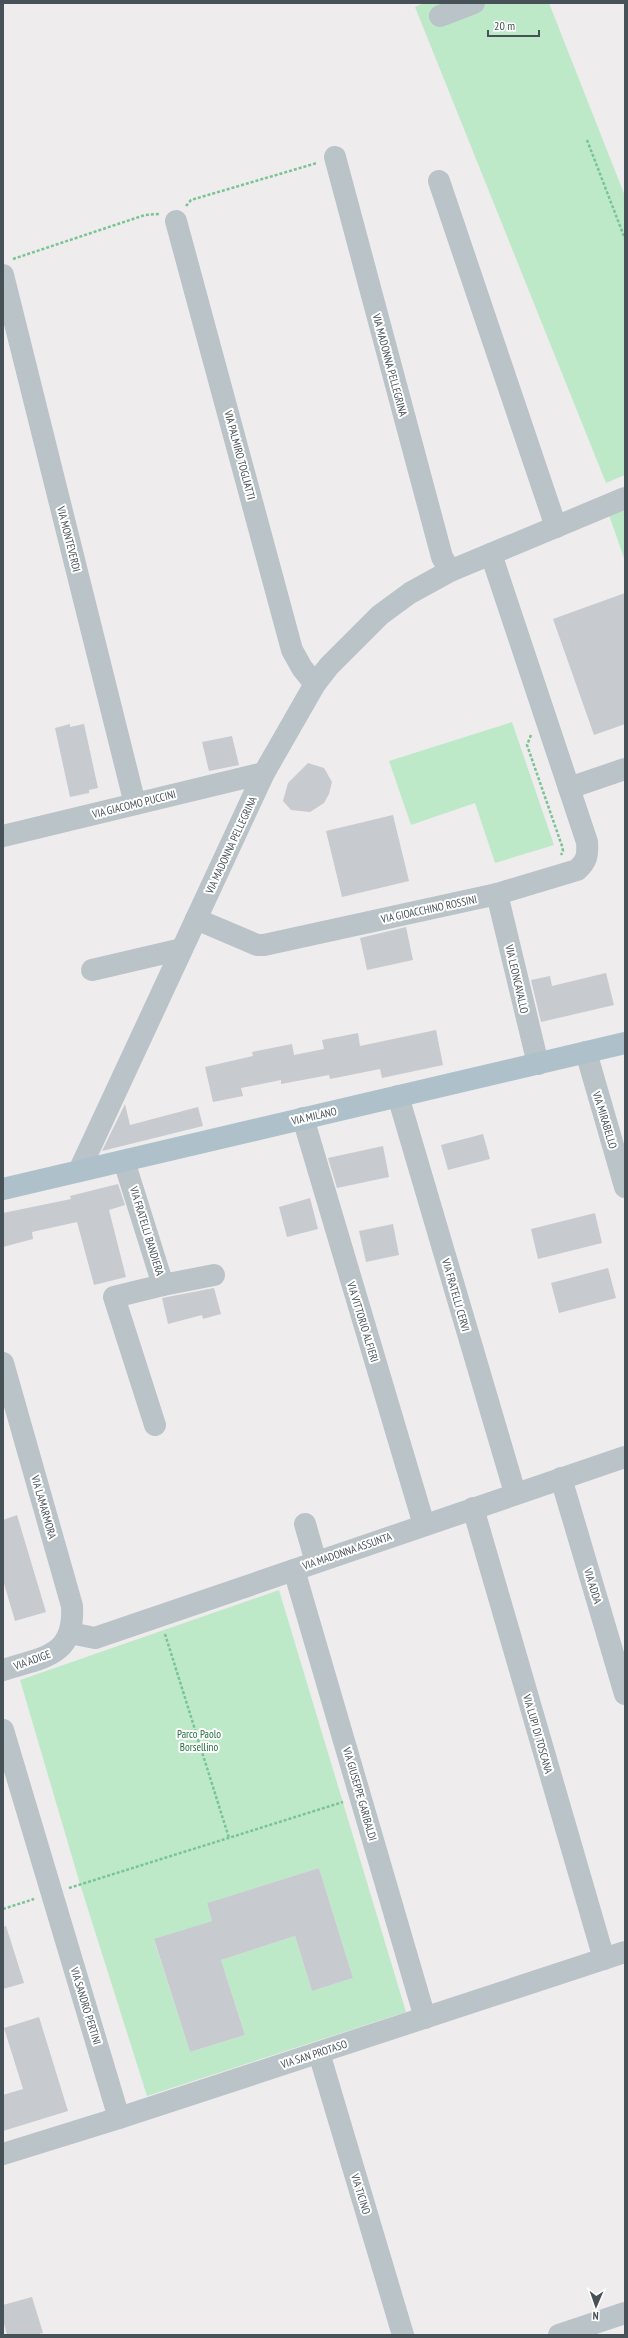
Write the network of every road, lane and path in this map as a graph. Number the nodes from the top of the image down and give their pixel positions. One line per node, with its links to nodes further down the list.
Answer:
1 (474, 3): 2 (street)
2 (440, 16)
3 (587, 140): 7 (path)
4 (335, 157): 12 (street, VIA MADONNA PELLEGRINA)
5 (439, 181): 10 (street)
6 (176, 221): 13 (street, VIA PALMIRO TOGLIATTI)
7 (625, 239)
8 (3, 275): 18 (street, VIA MONTEVERDI)
9 (625, 498): 10 (street, VIA MADONNA PELLEGRINA)
10 (556, 527): 11 (street, VIA MADONNA PELLEGRINA)
11 (491, 554): 12 (street, VIA MADONNA PELLEGRINA); 17 (street, VIA GIOACCHINO ROSSINI)
12 (450, 571): 13 (street, VIA MADONNA PELLEGRINA)
13 (315, 684): 16 (street, VIA MADONNA PELLEGRINA)
14 (529, 727): 20 (path)
15 (625, 769): 17 (street)
16 (264, 773): 18 (street, VIA GIACOMO PUCCINI); 22 (street, VIA MADONNA PELLEGRINA)
17 (569, 788): 21 (street, VIA GIOACCHINO ROSSINI)
18 (135, 804): 19 (street, VIA GIACOMO PUCCINI)
19 (3, 836)
20 (554, 857)
21 (497, 894): 22 (street, VIA GIOACCHINO ROSSINI); 27 (street, VIA LEONCAVALLO)
22 (196, 919): 23 (street, VIA MADONNA PELLEGRINA)
23 (182, 949): 24 (street); 31 (street, VIA MADONNA PELLEGRINA)
24 (92, 970)
25 (625, 1043): 26 (main road, VIA MILANO)
26 (586, 1052): 27 (main road, VIA MILANO); 32 (street, VIA MIRABELLO)
27 (538, 1064): 28 (main road, VIA MILANO)
28 (398, 1096): 29 (main road, VIA MILANO); 40 (street, VIA FRATELLI CERVI)
29 (303, 1118): 30 (main road, VIA MILANO); 43 (street, VIA VITTORIO ALFIERI)
30 (124, 1161): 31 (main road, VIA MILANO); 35 (street, VIA FRATELLI BANDIERA)
31 (79, 1171): 33 (main road, VIA MILANO)
32 (625, 1187)
33 (3, 1189)
34 (214, 1275): 35 (street)
35 (163, 1285): 37 (street, VIA FRATELLI BANDIERA)
36 (3, 1363): 47 (street, VIA LAMARMORA)
37 (155, 1425)
38 (625, 1457): 39 (street, VIA MADONNA ASSUNTA)
39 (561, 1478): 40 (street, VIA MADONNA ASSUNTA); 49 (street, VIA ADDA)
40 (515, 1494): 41 (street, VIA MADONNA ASSUNTA)
41 (473, 1508): 43 (street, VIA MADONNA ASSUNTA); 56 (street, VIA LUPI DI TOSCANA)
42 (305, 1524): 44 (street)
43 (424, 1525): 44 (street, VIA MADONNA ASSUNTA)
44 (316, 1562): 45 (street, VIA MADONNA ASSUNTA)
45 (294, 1570): 46 (street, VIA MADONNA ASSUNTA); 51 (street, VIA GIUSEPPE GARIBALDI)
46 (160, 1616): 47 (street, VIA MADONNA ASSUNTA); 52 (path)
47 (65, 1641): 48 (street, VIA ADIGE)
48 (3, 1670)
49 (625, 1694)
50 (3, 1730): 53 (street, VIA SANDRO PERTINI)
51 (360, 1797): 52 (path); 57 (street, VIA GIUSEPPE GARIBALDI)
52 (229, 1838): 53 (path)
53 (52, 1893): 54 (path); 59 (street, VIA SANDRO PERTINI)
54 (3, 1909)
55 (625, 1952): 56 (street, VIA SAN PROTASO)
56 (604, 1959): 57 (street, VIA SAN PROTASO)
57 (425, 2018): 58 (street, VIA SAN PROTASO)
58 (319, 2053): 59 (street, VIA SAN PROTASO); 62 (street, VIA TICINO)
59 (119, 2118): 60 (street, VIA SAN PROTASO)
60 (3, 2154)
61 (625, 2314): 63 (street)
62 (403, 2335)
63 (559, 2335)

